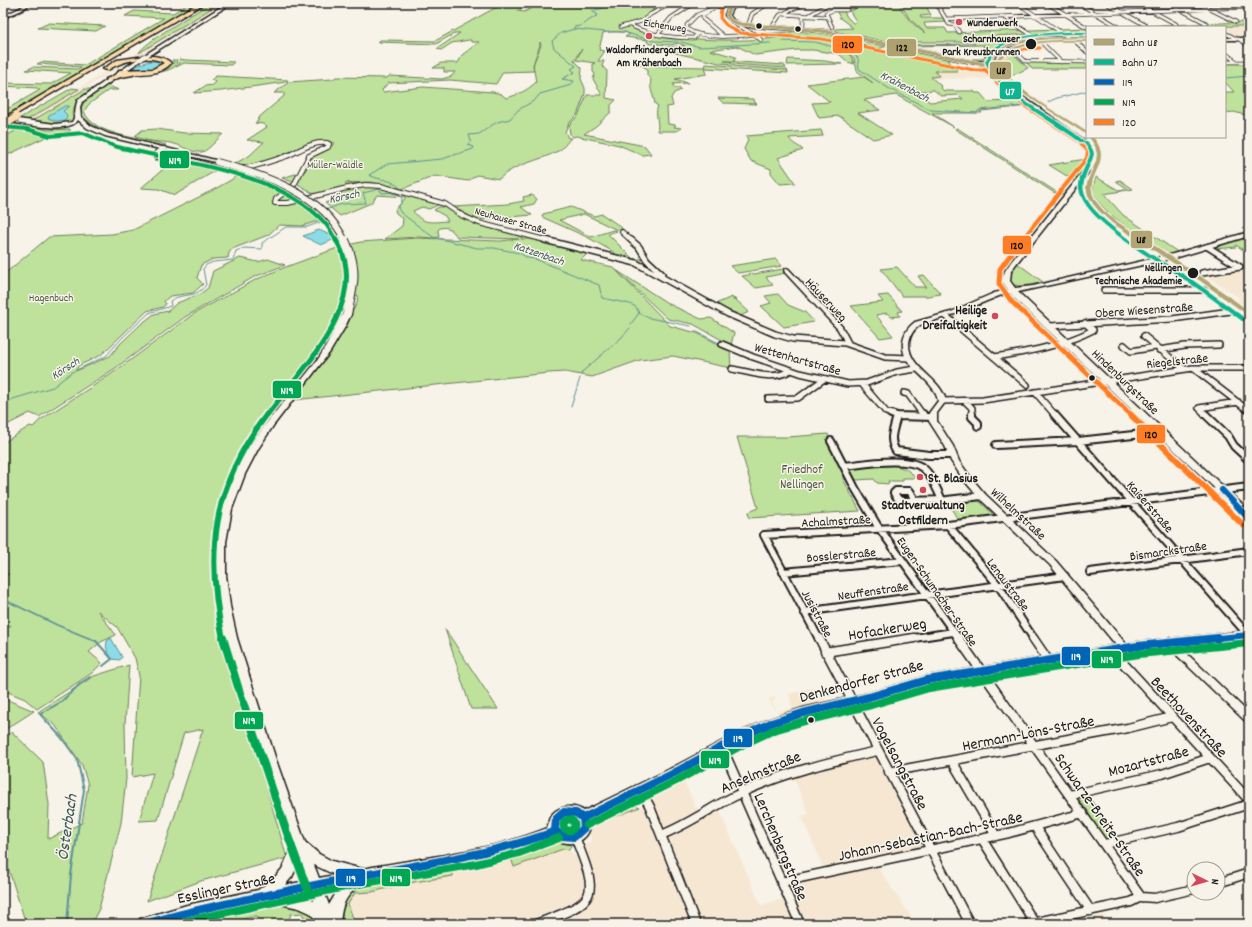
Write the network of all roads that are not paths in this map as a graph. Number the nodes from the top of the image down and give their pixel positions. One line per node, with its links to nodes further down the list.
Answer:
1 (29, 3): 31 (street)
2 (202, 3): 92 (highway)
3 (207, 3): 45 (highway)
4 (230, 3): 85 (main road, bridge)
5 (672, 3): 50 (street)
6 (693, 3): 64 (street)
7 (726, 3): 25 (street)
8 (738, 3): 48 (main road)
9 (769, 3): 52 (street)
10 (806, 3): 35 (street)
11 (830, 3): 40 (street)
12 (843, 3): 22 (street)
13 (936, 3): 44 (street)
14 (1017, 3): 38 (street)
15 (1047, 3): 36 (street)
16 (1078, 3): 34 (street)
17 (1106, 3): 32 (street)
18 (1137, 3): 30 (street)
19 (1168, 3): 29 (street)
20 (1198, 3): 26 (street)
21 (1242, 3): 24 (main road)
22 (850, 4): 23 (street); 27 (street)
23 (858, 5)
24 (1249, 7): 26 (street)
25 (711, 9): 62 (street); 65 (street)
26 (1210, 9): 29 (street); 46 (street)
27 (841, 10): 28 (street); 41 (street)
28 (847, 10)
29 (1181, 10): 30 (street); 47 (street)
30 (1152, 11): 32 (street); 49 (street)
31 (15, 12): 33 (street); 37 (street)
32 (1122, 12): 34 (street); 51 (street)
33 (3, 13): 37 (street)
34 (1095, 13): 36 (street); 54 (street)
35 (783, 14): 39 (street); 56 (street)
36 (1065, 14): 38 (street); 58 (street)
37 (9, 15): 43 (street)
38 (1035, 15): 42 (street); 71 (street)
39 (803, 16): 40 (street); 53 (street)
40 (808, 16): 41 (street)
41 (826, 17): 57 (street)
42 (1004, 17): 44 (street); 73 (street)
43 (3, 18)
44 (946, 19): 60 (street)
45 (178, 20): 72 (highway); 90 (highway)
46 (1236, 22)
47 (1206, 23)
48 (737, 24): 52 (main road); 63 (street)
49 (1176, 24)
50 (630, 25): 64 (street, Eichenweg); 64 (street)
51 (1145, 25)
52 (748, 26): 56 (main road)
53 (803, 26)
54 (1117, 26)
55 (1245, 26): 59 (street)
56 (772, 27): 79 (main road)
57 (832, 27)
58 (1086, 27)
59 (1249, 28)
60 (959, 32)
61 (1226, 33): 68 (street)
62 (697, 34): 64 (street, Eichenweg); 65 (street)
63 (756, 34): 65 (street); 70 (street)
64 (659, 35)
65 (722, 35)
66 (1086, 39): 71 (main road)
67 (1226, 39): 68 (main road)
68 (1238, 39): 69 (main road); 74 (street)
69 (1249, 39)
70 (761, 40)
71 (1074, 40): 73 (main road); 77 (street)
72 (152, 41)
73 (1042, 42): 75 (main road); 80 (street)
74 (1249, 46)
75 (1002, 48): 79 (main road); 80 (street)
76 (135, 51): 87 (highway)
77 (1086, 51)
78 (1226, 55): 83 (street)
79 (990, 61): 96 (main road)
80 (1061, 62): 81 (street)
81 (1086, 62)
82 (1226, 62): 83 (street)
83 (1236, 62): 84 (street)
84 (1249, 62)
85 (120, 72): 86 (highway); 87 (highway); 88 (main road)
86 (98, 73)
87 (132, 74): 88 (highway)
88 (109, 79): 91 (main road)
89 (81, 82): 90 (highway)
90 (62, 90): 92 (highway, bridge)
91 (78, 117): 94 (main road); 95 (main road)
92 (5, 121): 93 (main road)
93 (38, 123): 94 (main road); 95 (main road)
94 (85, 124): 95 (main road); 98 (main road)
95 (68, 125)
96 (1086, 136)
97 (1088, 138): 107 (main road)
98 (164, 149): 104 (street, Neuhauser Straße); 202 (main road, bridge)
99 (622, 232): 104 (street)
100 (1249, 234): 101 (main road)
101 (1208, 247): 103 (street); 105 (main road)
102 (787, 271): 116 (street, Häuserweg)
103 (1202, 273)
104 (663, 278): 116 (street, Neuhauser Straße)
105 (1033, 288): 107 (main road); 108 (main road)
106 (1104, 290): 109 (street)
107 (1012, 291): 108 (main road, Hindenburgstraße); 110 (street)
108 (1028, 306): 113 (main road, Hindenburgstraße)
109 (1238, 310): 111 (street); 112 (street, Obere Wiesenstraße)
110 (946, 316): 121 (street); 122 (street)
111 (1249, 318)
112 (1085, 323): 113 (street, Obere Wiesenstraße); 115 (street)
113 (1050, 326): 115 (main road, Hindenburgstraße)
114 (1144, 336): 120 (street)
115 (1066, 341): 121 (street); 130 (main road, Hindenburgstraße)
116 (848, 343): 122 (street, Neuhauser Straße)
117 (722, 344): 128 (street, Wettenhartstraße)
118 (1124, 345): 120 (street)
119 (1219, 345): 120 (street)
120 (1158, 349): 127 (street)
121 (994, 357): 132 (street)
122 (909, 358): 126 (street)
123 (1193, 368): 124 (street, Riegelstraße); 127 (street, Riegelstraße); 138 (street)
124 (1249, 368)
125 (732, 369): 128 (street)
126 (916, 369): 131 (street, Wettenhartstraße); 136 (street)
127 (1184, 369): 130 (street, Riegelstraße)
128 (791, 370): 129 (street, Wettenhartstraße)
129 (824, 379): 131 (street, Wettenhartstraße); 135 (street)
130 (1107, 380): 133 (street, Riegelstraße); 143 (main road, Hindenburgstraße)
131 (862, 384): 140 (street)
132 (1027, 385)
133 (1035, 392): 137 (street, Riegelstraße); 145 (street, Kaiserstraße)
134 (904, 393): 141 (street)
135 (768, 399)
136 (942, 401): 137 (street, Riegelstraße); 141 (street)
137 (965, 401): 142 (street)
138 (1238, 402): 139 (street); 148 (street)
139 (1249, 411)
140 (897, 416): 141 (street); 147 (street)
141 (928, 416): 147 (street, Wilhelmstraße)
142 (978, 426)
143 (1161, 432): 145 (street); 151 (main road, Hindenburgstraße)
144 (831, 440): 149 (street, Eugen-Schumacher-Straße)
145 (1078, 441): 146 (street); 155 (street, Kaiserstraße)
146 (996, 445)
147 (952, 455): 152 (street, Wilhelmstraße)
148 (1249, 460)
149 (844, 466): 154 (street); 160 (street, Eugen-Schumacher-Straße)
150 (1249, 487): 151 (street, Achalmstraße)
151 (1222, 490): 155 (street, Achalmstraße); 156 (main road, Hindenburgstraße); 158 (main road, Hindenburgstraße)
152 (982, 496): 154 (street); 157 (street, Wilhelmstraße)
153 (915, 500): 154 (street)
154 (942, 500)
155 (1132, 502): 157 (street, Achalmstraße); 163 (street, Kaiserstraße)
156 (1249, 516)
157 (1005, 518): 159 (street, Achalmstraße); 167 (street, Wilhelmstraße)
158 (1249, 519)
159 (948, 525): 160 (street, Achalmstraße); 168 (street, Lenaustraße)
160 (880, 530): 161 (street, Achalmstraße); 164 (street, Eugen-Schumacher-Straße)
161 (764, 535): 165 (street, Jusistraße)
162 (1249, 551): 163 (street, Bismarckstraße)
163 (1183, 560): 166 (street, Bismarckstraße); 172 (street, Kaiserstraße)
164 (902, 561): 165 (street, Bosslerstraße); 169 (street, Eugen-Schumacher-Straße)
165 (783, 572): 170 (street, Jusistraße)
166 (1090, 572)
167 (1065, 576): 168 (street, Neuffenstraße); 174 (street, Wilhelmstraße)
168 (998, 585): 169 (street, Neuffenstraße); 177 (street, Lenaustraße)
169 (926, 595): 170 (street, Neuffenstraße); 171 (street, Eugen-Schumacher-Straße)
170 (804, 612): 176 (street, Jusistraße)
171 (952, 632): 176 (street, Hofackerweg); 178 (street, Eugen-Schumacher-Straße)
172 (1249, 635): 173 (main road)
173 (1169, 642): 174 (main road, Denkendorfer Straße); 181 (street)
174 (1124, 648): 175 (main road, Denkendorfer Straße)
175 (1111, 650): 177 (main road, Denkendorfer Straße); 180 (street, Beethovenstraße)
176 (825, 652): 179 (street, Jusistraße)
177 (1048, 660): 178 (main road, Denkendorfer Straße)
178 (980, 671): 179 (main road, Denkendorfer Straße); 182 (street, Schwarze-Breite-Straße)
179 (850, 701): 183 (street, Vogelsangstraße); 188 (main road, Denkendorfer Straße)
180 (1172, 717): 182 (street, Hermann-Löns-Straße); 185 (street, Beethovenstraße)
181 (1249, 719)
182 (1034, 746): 186 (street, Hermann-Löns-Straße); 190 (street, Schwarze-Breite-Straße)
183 (877, 751): 187 (street, Vogelsangstraße); 189 (street, Anselmstraße)
184 (727, 758): 189 (street, Lerchenbergstraße)
185 (1210, 758): 190 (street, Mozartstraße); 191 (street, Beethovenstraße)
186 (952, 761): 187 (street, Hermann-Löns-Straße); 198 (street)
187 (889, 772): 203 (street, Vogelsangstraße)
188 (641, 790): 194 (main road, Denkendorfer Straße); 197 (street)
189 (742, 792): 197 (street, Anselmstraße); 207 (street, Lerchenbergstraße)
190 (1070, 795): 193 (street, Schwarze-Breite-Straße)
191 (1249, 800)
192 (1249, 804): 201 (street)
193 (1083, 813): 195 (street, Johann-Sebastian-Bach-Straße); 201 (street, Schwarze-Breite-Straße)
194 (583, 818): 196 (main road); 199 (main road)
195 (1035, 827): 198 (street, Johann-Sebastian-Bach-Straße); 212 (street)
196 (556, 831): 199 (main road); 205 (main road)
197 (661, 836): 217 (street)
198 (996, 836): 200 (street, Johann-Sebastian-Bach-Straße)
199 (575, 837): 216 (street)
200 (982, 839): 203 (street, Johann-Sebastian-Bach-Straße); 213 (street)
201 (1105, 844): 211 (street, Schwarze-Breite-Straße)
202 (299, 845): 205 (main road); 208 (main road); 210 (main road)
203 (930, 850): 207 (street, Johann-Sebastian-Bach-Straße); 219 (street, Vogelsangstraße)
204 (1249, 873): 206 (street)
205 (366, 874): 208 (main road, Esslinger Straße); 215 (main road)
206 (1226, 880)
207 (781, 882): 218 (street, Lerchenbergstraße)
208 (314, 885): 210 (main road, Esslinger Straße); 215 (main road)
209 (1186, 891): 211 (street)
210 (258, 897): 214 (main road, Esslinger Straße); 215 (main road)
211 (1141, 897): 212 (street)
212 (1091, 911): 213 (street)
213 (1030, 923)
214 (146, 924)
215 (330, 924)
216 (536, 924)
217 (696, 924)
218 (800, 924)
219 (970, 924)

